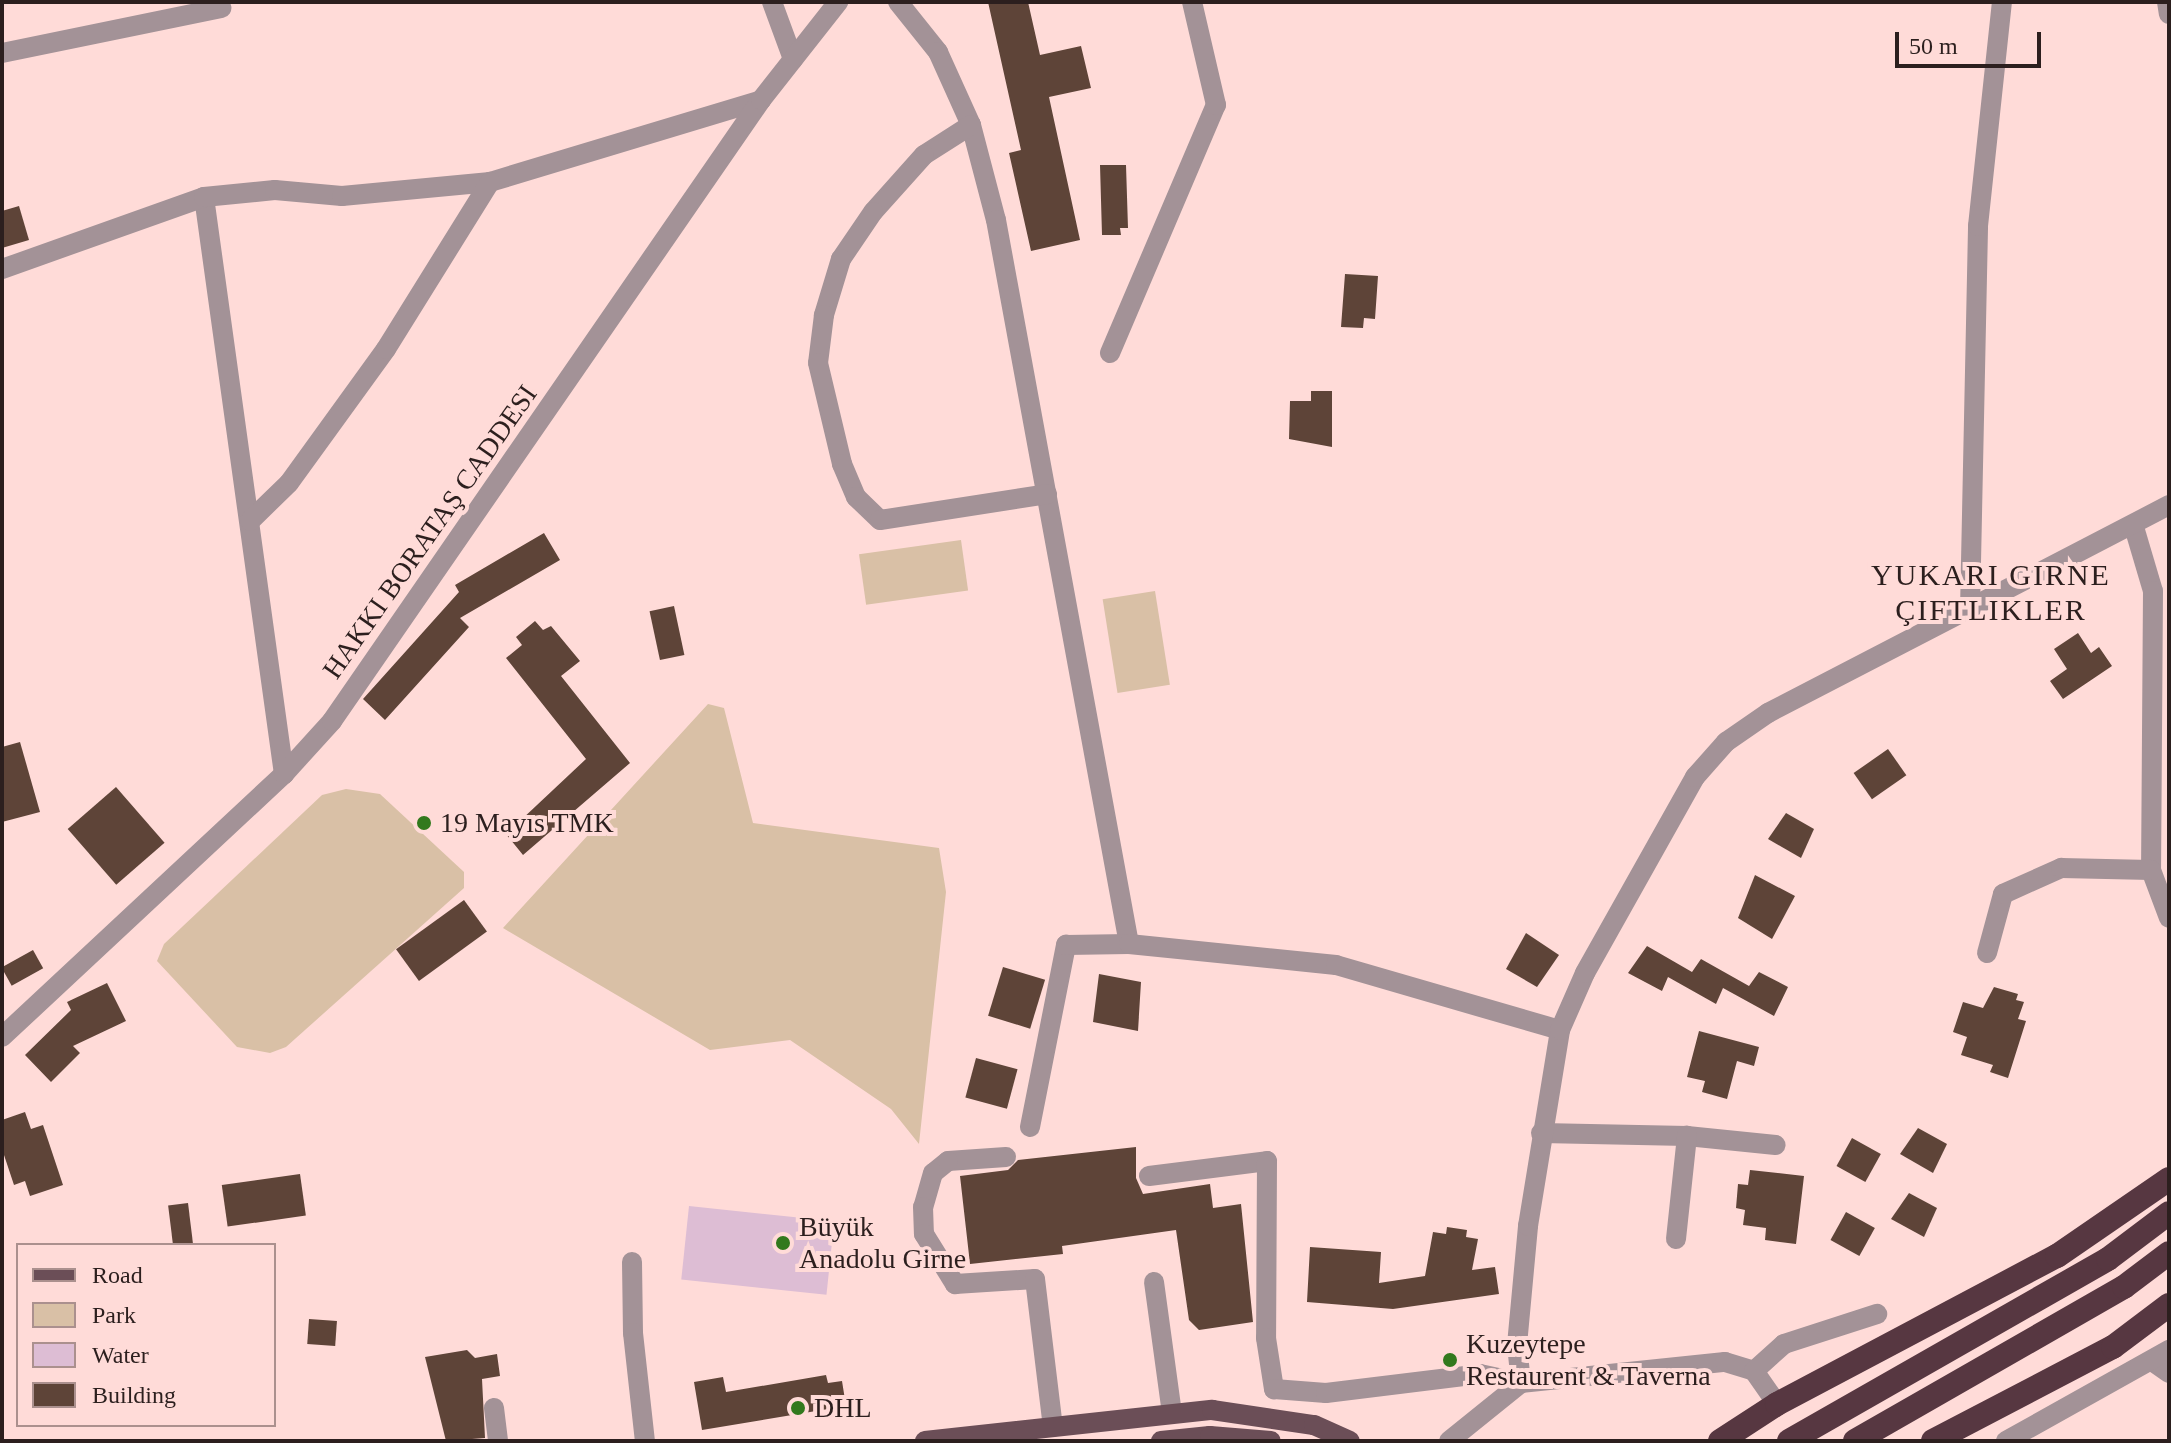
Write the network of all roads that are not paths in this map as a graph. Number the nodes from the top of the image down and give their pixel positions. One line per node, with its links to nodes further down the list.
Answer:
1 (772, 2): 10 (street)
2 (838, 2): 10 (street)
3 (898, 2): 12 (street)
4 (1192, 2): 16 (street)
5 (2002, 2): 21 (street)
6 (2167, 2): 8 (street)
7 (221, 8): 9 (street)
8 (2169, 14)
9 (2, 53)
10 (793, 59): 11 (street)
11 (761, 100): 13 (street); 22 (street)
12 (971, 125): 17 (street); 17 (street)
13 (490, 182): 14 (street); 19 (street)
14 (204, 197): 15 (street); 19 (street)
15 (2, 269)
16 (1110, 353)
17 (1047, 494): 25 (street)
18 (2169, 505): 20 (street)
19 (250, 521): 22 (street)
20 (2134, 527): 21 (street); 23 (street)
21 (1970, 610): 27 (street)
22 (284, 774): 28 (street)
23 (2151, 870): 24 (street); 26 (street)
24 (2169, 918)
25 (1129, 944): 27 (street); 29 (street)
26 (1987, 953)
27 (1560, 1030): 30 (street)
28 (2, 1037)
29 (1030, 1127)
30 (1541, 1133): 31 (street); 45 (street)
31 (1687, 1136): 32 (street); 37 (street)
32 (1776, 1145)
33 (1006, 1157): 49 (street)
34 (1149, 1176): 45 (street)
35 (2169, 1179): 46 (highway)
36 (2169, 1213): 58 (highway)
37 (1676, 1239)
38 (2169, 1253): 59 (highway)
39 (632, 1262): 51 (street)
40 (1154, 1282): 48 (street)
41 (2169, 1305): 60 (highway)
42 (1877, 1314): 44 (street)
43 (2163, 1361): 61 (street)
44 (1754, 1371): 45 (street); 46 (street)
45 (1521, 1383): 56 (street)
46 (1777, 1404): 57 (highway)
47 (494, 1408): 50 (street)
48 (1172, 1414): 49 (main road); 55 (main road)
49 (1053, 1427): 52 (main road)
50 (498, 1441)
51 (645, 1441)
52 (925, 1441)
53 (1161, 1441): 54 (main road)
54 (1271, 1441)
55 (1350, 1441)
56 (1449, 1441)
57 (1720, 1441)
58 (1789, 1441)
59 (1855, 1441)
60 (1933, 1441)
61 (2006, 1441)

